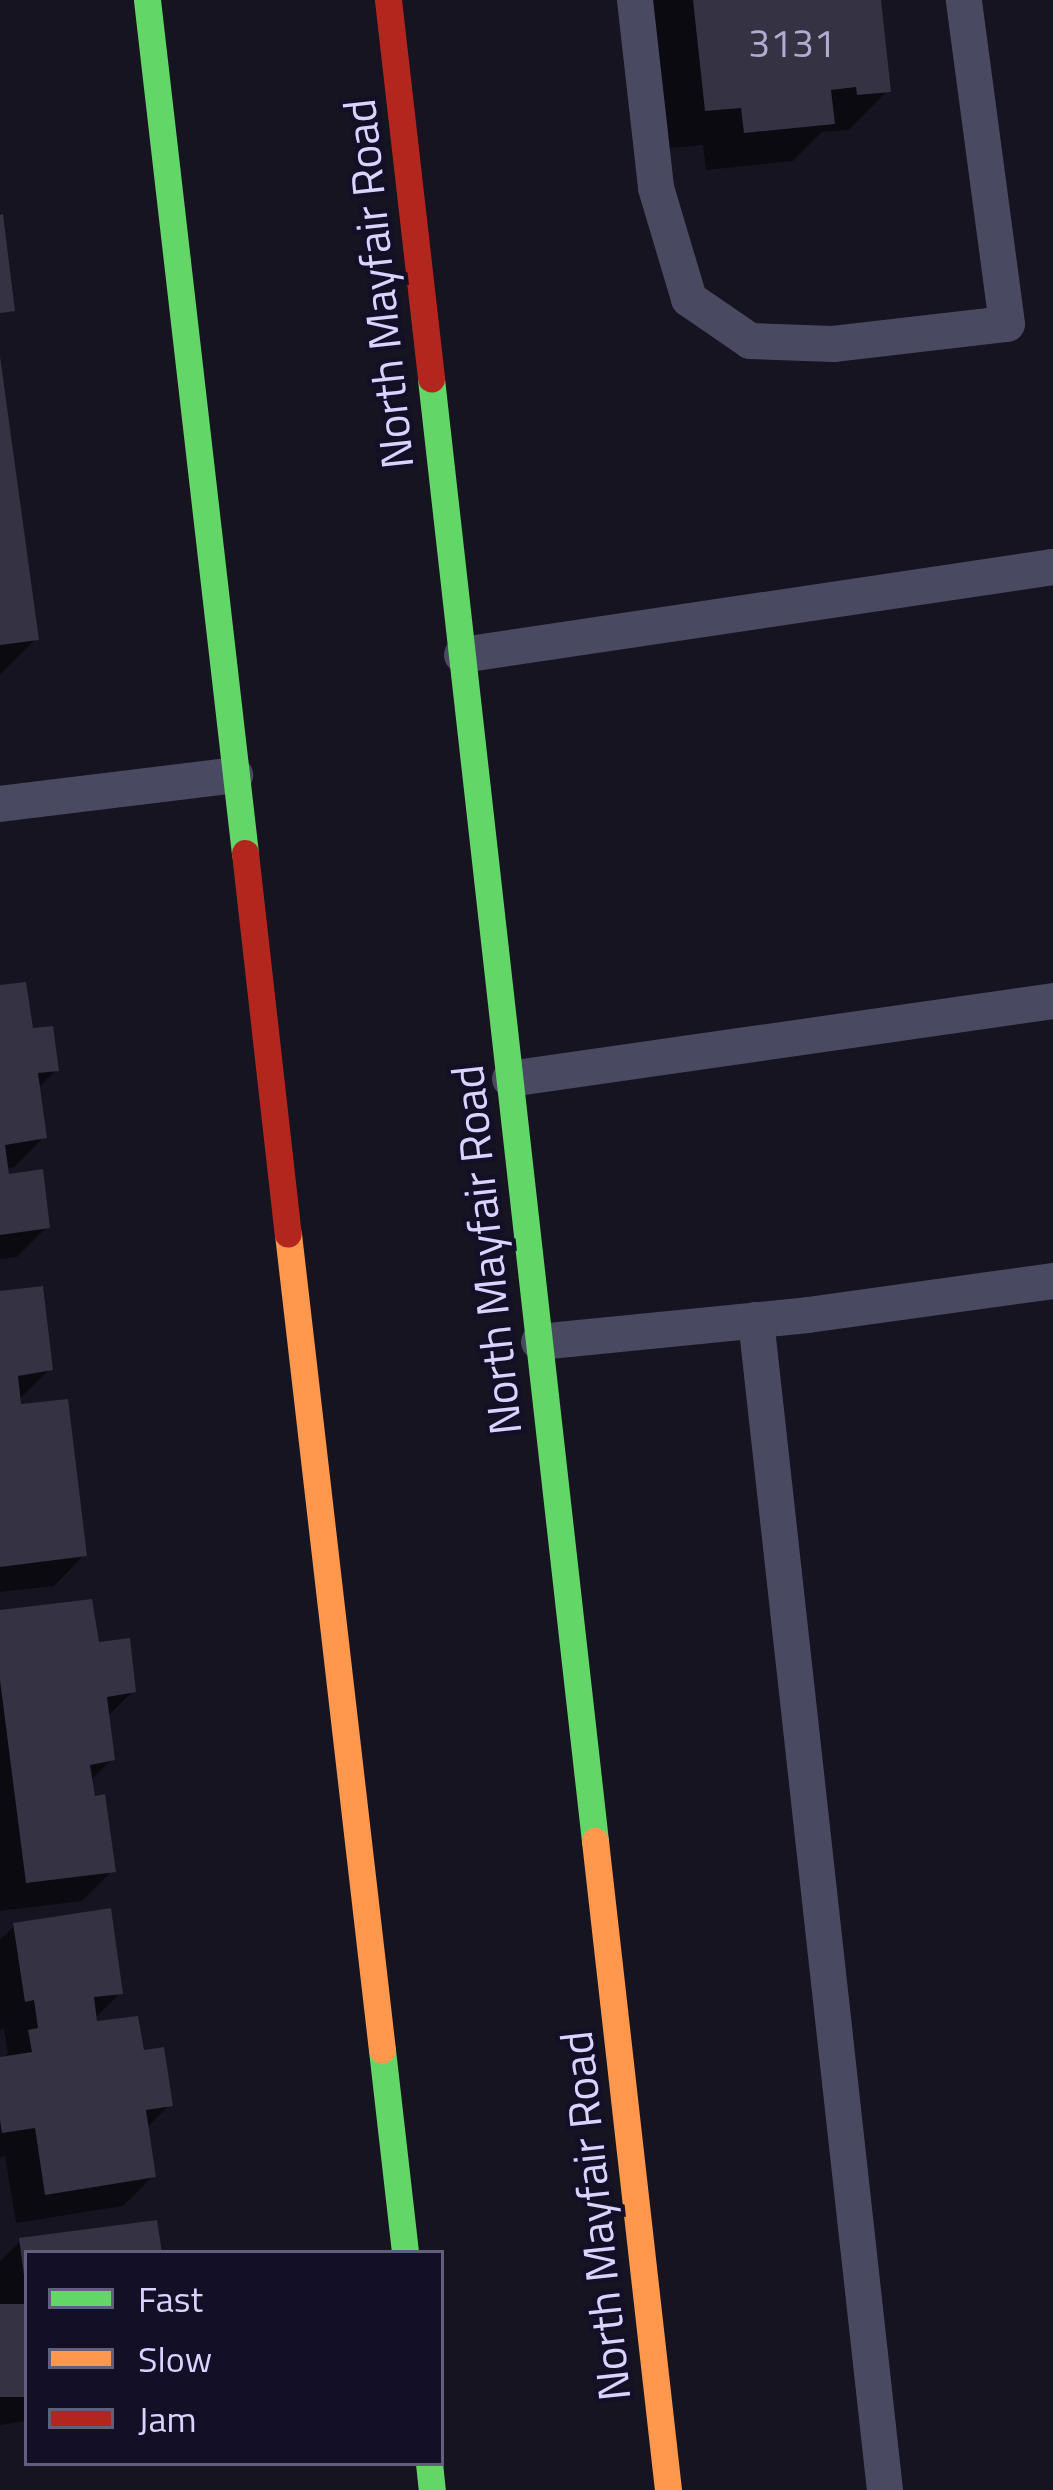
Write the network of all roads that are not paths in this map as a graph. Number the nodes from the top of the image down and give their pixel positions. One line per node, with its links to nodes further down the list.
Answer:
1 (147, 0): 7 (main road)
2 (388, 0): 6 (main road, North Mayfair Road)
3 (635, 0): 4 (lane)
4 (964, 0)
5 (1053, 567): 6 (lane)
6 (462, 656): 10 (main road, North Mayfair Road)
7 (236, 775): 8 (lane); 14 (main road)
8 (0, 804)
9 (1053, 1001): 10 (lane)
10 (510, 1078): 13 (main road, North Mayfair Road)
11 (1053, 1281): 12 (lane)
12 (756, 1320): 13 (lane); 16 (lane)
13 (539, 1342): 15 (main road, North Mayfair Road)
14 (405, 2250)
15 (668, 2490)
16 (885, 2490)

